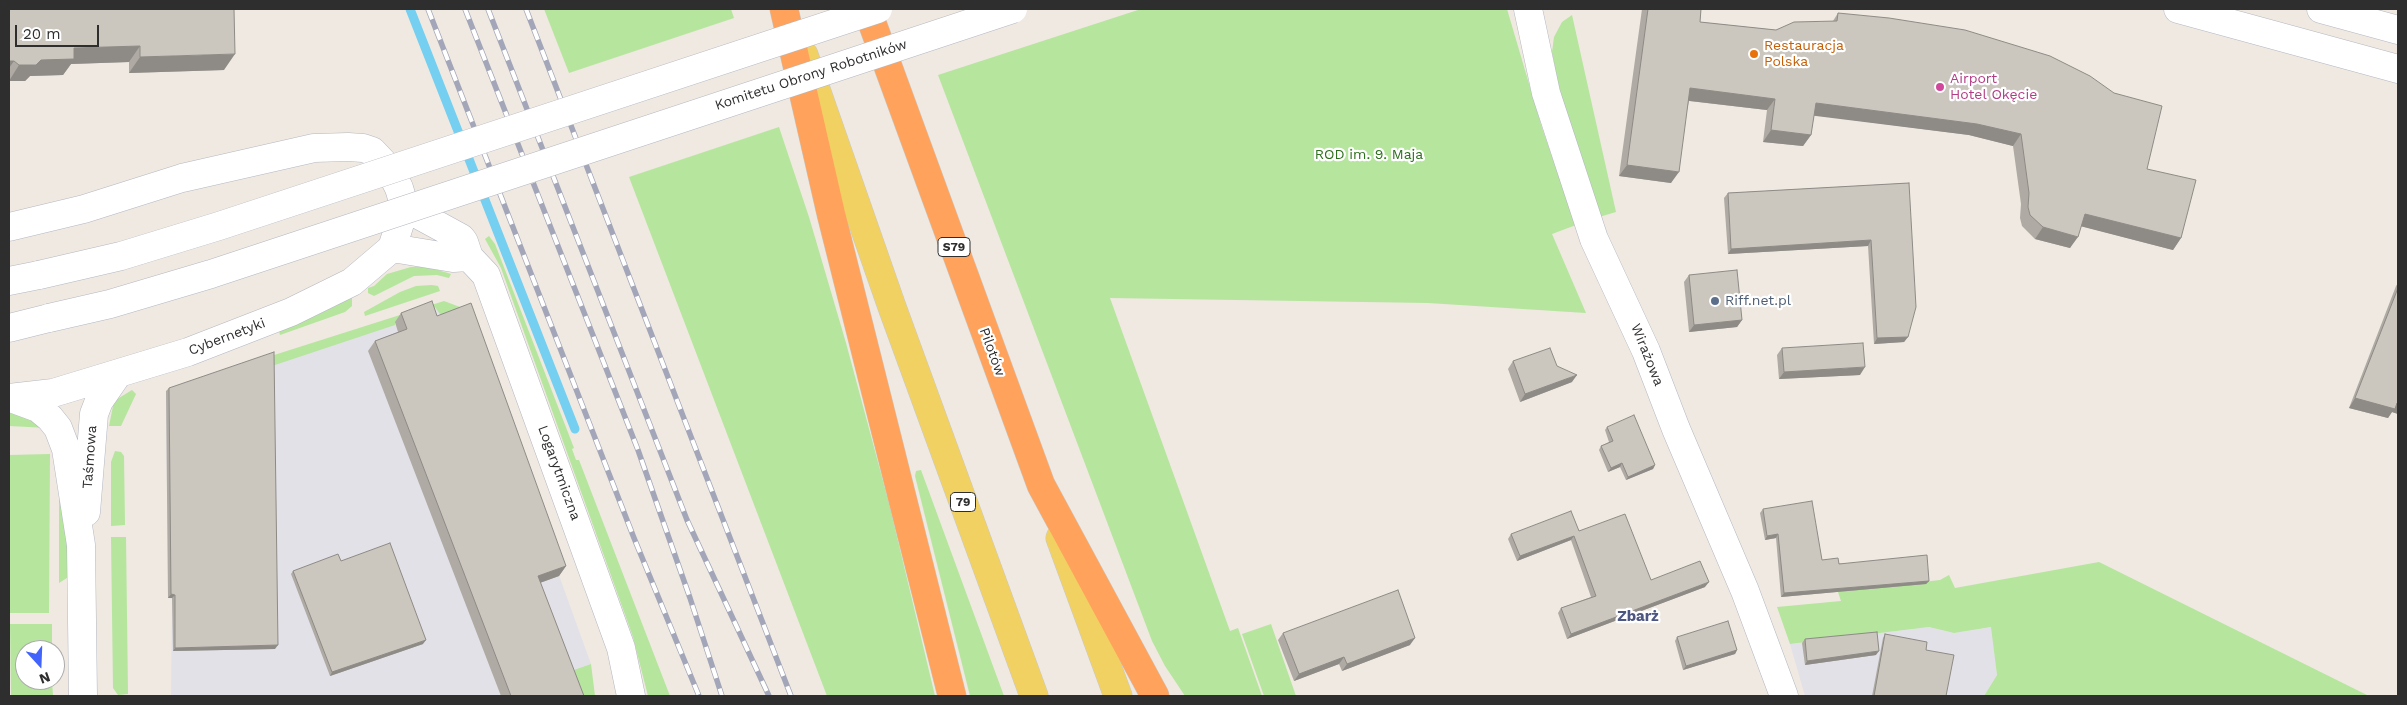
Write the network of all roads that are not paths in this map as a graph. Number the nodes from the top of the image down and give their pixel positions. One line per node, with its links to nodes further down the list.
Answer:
1 (786, 9): 22 (highway); 23 (main road, 79)
2 (867, 9): 18 (highway, Pilotów / S79)
3 (878, 9): 14 (street, bridge)
4 (1013, 9): 15 (street, Komitetu Obrony Robotników, bridge)
5 (1528, 9): 26 (street, Wirażowa)
6 (2178, 9): 9 (street)
7 (2321, 9): 8 (street)
8 (2398, 30)
9 (2398, 69)
10 (402, 211): 11 (street); 12 (street); 13 (street, Logarytmiczna)
11 (9, 227)
12 (392, 248): 13 (street); 16 (street, Cybernetyki)
13 (469, 257): 21 (street, Logarytmiczna)
14 (9, 281)
15 (9, 328)
16 (117, 376): 17 (street, Cybernetyki); 19 (street, Taśmowa)
17 (10, 398): 19 (street, Taśmowa)
18 (1041, 485): 24 (main road, Pilotów); 25 (highway)
19 (81, 546): 20 (street, Taśmowa)
20 (83, 696)
21 (631, 696)
22 (952, 696)
23 (1034, 696)
24 (1118, 696)
25 (1155, 696)
26 (1784, 696)

